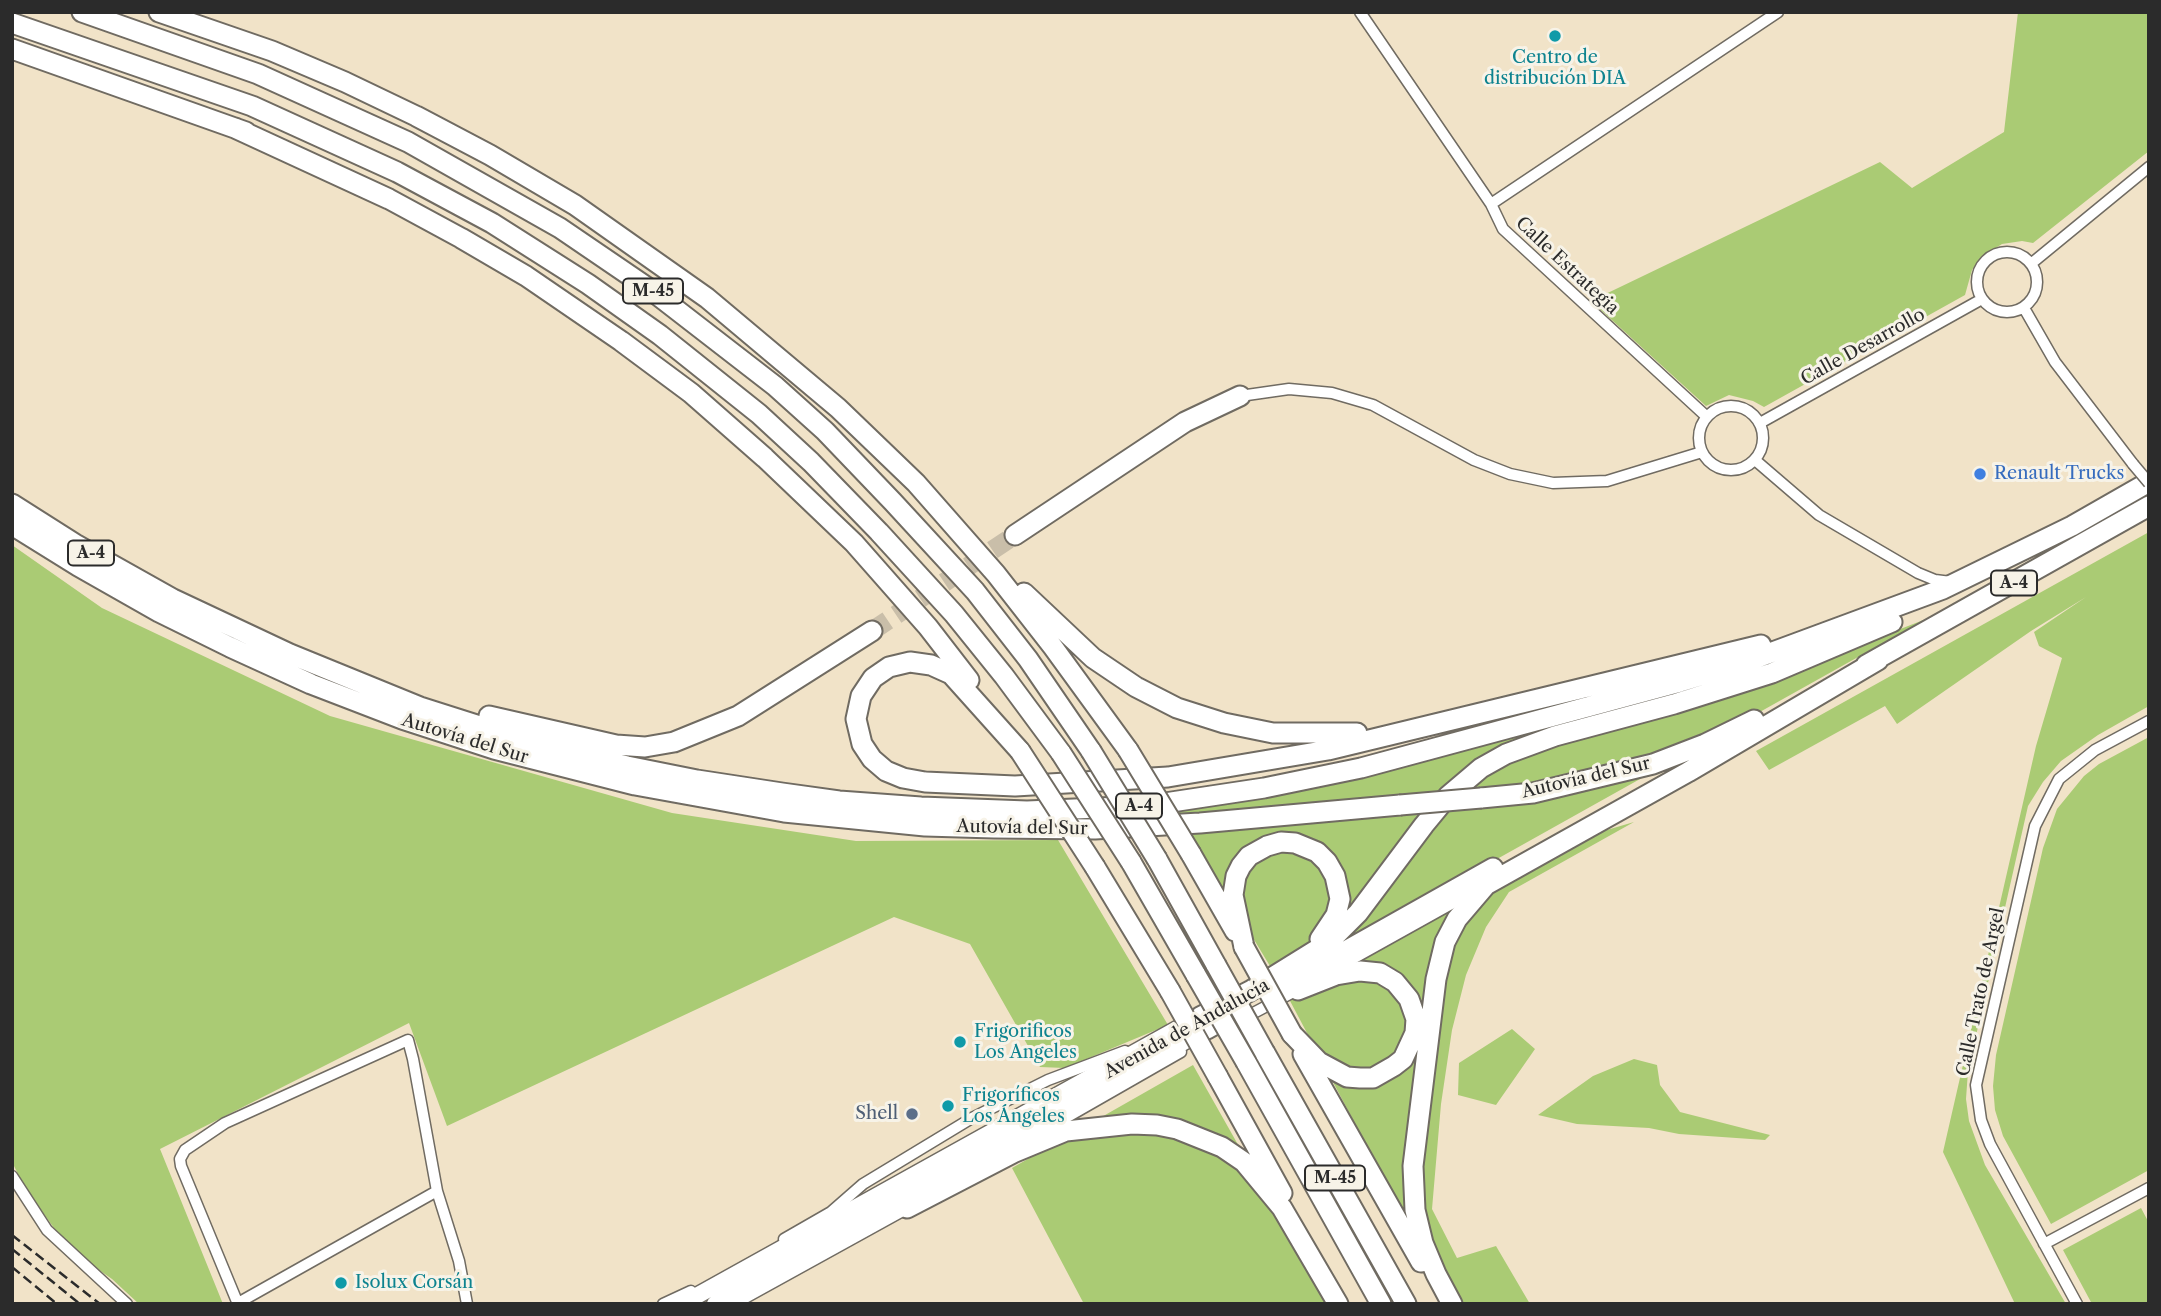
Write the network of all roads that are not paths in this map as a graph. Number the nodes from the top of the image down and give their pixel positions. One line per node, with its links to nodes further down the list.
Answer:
1 (82, 12): 58 (highway, M-45, bridge)
2 (159, 12): 25 (highway)
3 (1360, 12): 9 (street, Calle Estrategia)
4 (1778, 12): 9 (street)
5 (12, 23): 11 (highway, M-45)
6 (12, 48): 7 (highway)
7 (235, 128): 11 (highway); 34 (highway)
8 (2149, 167): 10 (street)
9 (1491, 204): 15 (street, Calle Estrategia)
10 (2032, 263): 12 (street); 13 (street)
11 (588, 285): 57 (highway, M-45, bridge)
12 (1982, 299): 13 (street); 16 (street, Calle Desarrollo)
13 (2024, 308): 19 (street, bridge)
14 (1240, 396): 17 (street); 24 (highway)
15 (1707, 417): 16 (street); 17 (street)
16 (1760, 423): 18 (street)
17 (1702, 452): 18 (street)
18 (1755, 460): 26 (street)
19 (2149, 483): 23 (highway, Autovía del Sur / A-4)
20 (12, 504): 30 (highway, Autovía del Sur / A-4)
21 (2149, 506): 29 (highway, Autovía del Sur / A-4)
22 (12, 525): 29 (highway, Autovía del Sur / A-4, bridge)
23 (2072, 526): 26 (highway, Autovía del Sur / A-4); 38 (highway)
24 (1015, 535)
25 (973, 546): 33 (highway); 36 (highway, bridge)
26 (1956, 583): 27 (highway, Autovía del Sur / A-4)
27 (1923, 597): 30 (highway, Autovía del Sur / A-4); 33 (highway)
28 (872, 631): 30 (highway)
29 (1878, 660): 31 (highway)
30 (343, 675)
31 (1777, 720): 35 (highway); 38 (highway)
32 (2149, 721): 47 (street, Calle Trato de Argel)
33 (1428, 725): 34 (highway)
34 (1020, 751): 56 (highway, bridge)
35 (1486, 885): 37 (street, Avenida de Andalucía); 60 (highway)
36 (1244, 947): 38 (highway); 39 (highway, bridge)
37 (1297, 990): 39 (highway); 44 (street, Avenida de Andalucía)
38 (1203, 1023): 40 (main road, Avenida de Andalucía); 53 (main road, Avenida de Andalucía)
39 (1292, 1034): 59 (highway)
40 (1164, 1036): 45 (street); 46 (main road, Avenida de Andalucía)
41 (12, 1176): 50 (street)
42 (2149, 1188): 47 (street)
43 (437, 1191): 49 (street); 49 (street); 51 (street)
44 (907, 1208): 54 (street, Avenida de Andalucía); 55 (highway)
45 (831, 1212): 46 (street); 48 (street)
46 (799, 1239): 48 (main road, Avenida de Andalucía)
47 (2044, 1244): 61 (street, Calle Trato de Argel)
48 (686, 1298): 52 (street)
49 (238, 1303)
50 (127, 1304)
51 (467, 1304)
52 (663, 1304)
53 (715, 1304)
54 (734, 1304)
55 (1338, 1304)
56 (1344, 1304)
57 (1381, 1304)
58 (1406, 1304)
59 (1444, 1304)
60 (1452, 1304)
61 (2077, 1304)

